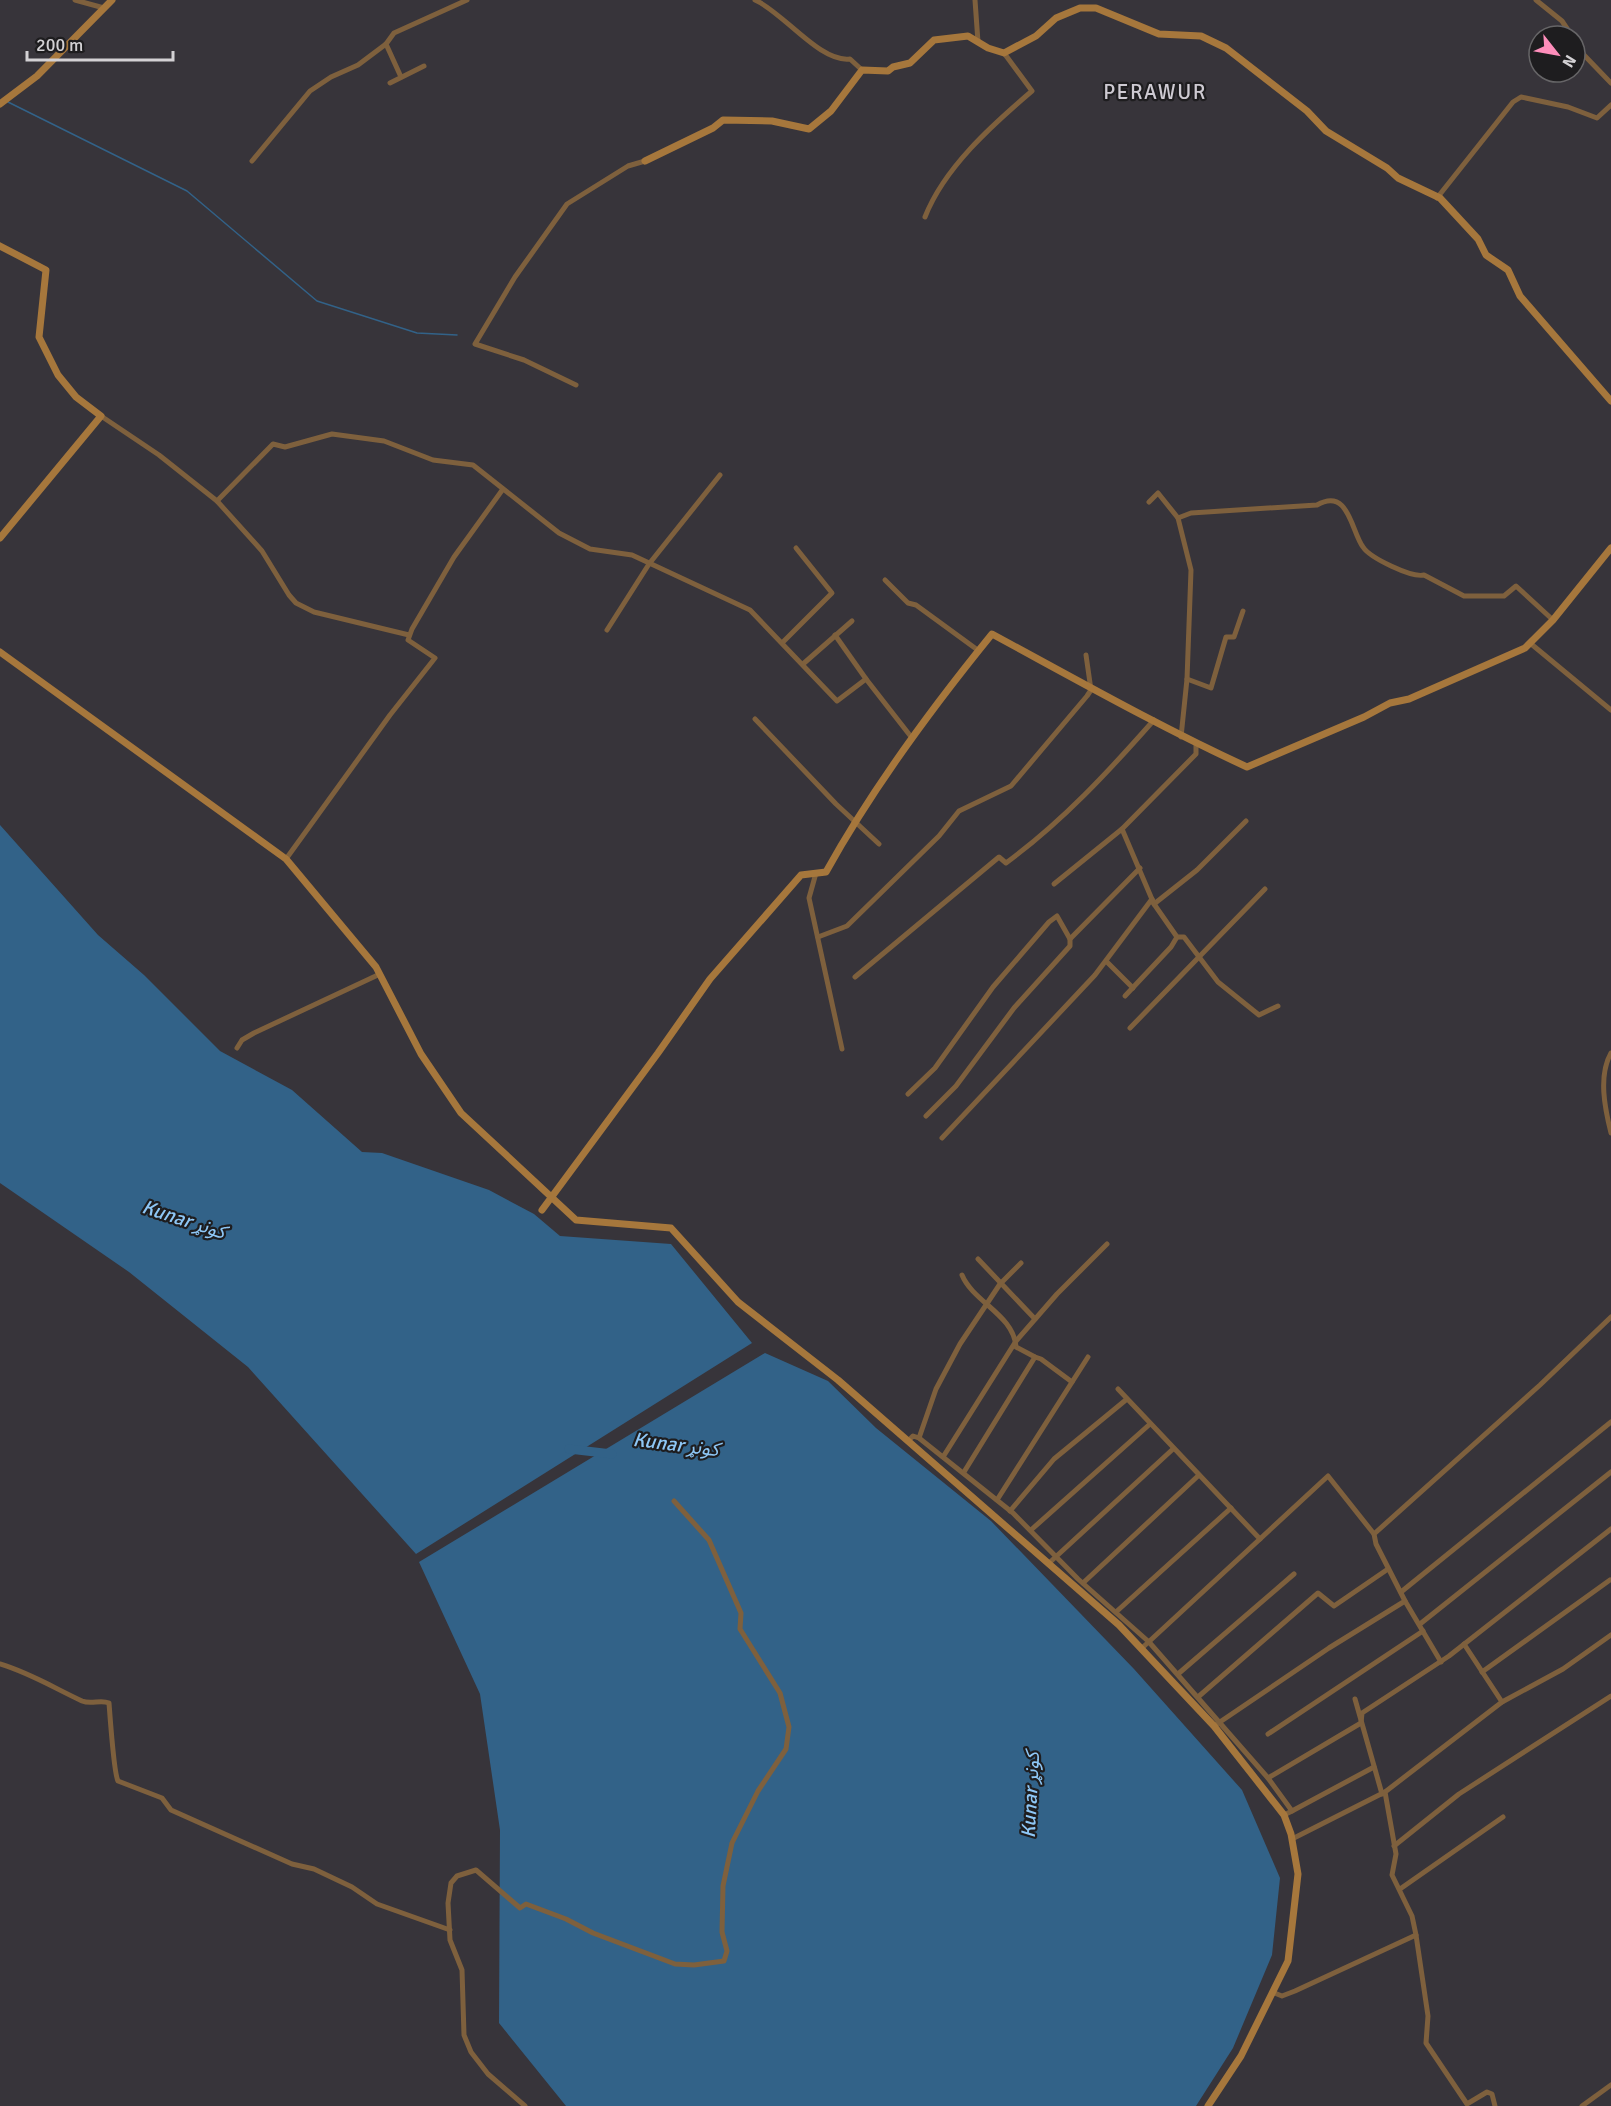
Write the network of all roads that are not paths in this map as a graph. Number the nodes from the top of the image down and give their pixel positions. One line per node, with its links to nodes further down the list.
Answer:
1 (75, 0): 7 (street)
2 (112, 0): 7 (street)
3 (467, 0): 10 (street)
4 (754, 0): 14 (street)
5 (975, 0): 9 (street)
6 (1536, 0): 8 (street)
7 (104, 8): 18 (street)
8 (1564, 24)
9 (978, 42): 11 (street); 14 (street)
10 (386, 44): 15 (street); 20 (street)
11 (1004, 53): 22 (street); 23 (street)
12 (1587, 58): 17 (street)
13 (424, 66): 15 (street)
14 (862, 70): 21 (street)
15 (401, 77): 16 (street)
16 (390, 83)
17 (1611, 83)
18 (0, 104)
19 (1611, 105): 22 (street)
20 (252, 161)
21 (645, 161): 25 (street)
22 (1437, 198): 26 (street)
23 (925, 217)
24 (0, 246): 27 (street)
25 (576, 385)
26 (1611, 401)
27 (101, 416): 30 (street); 33 (street)
28 (720, 475): 36 (street)
29 (503, 489): 30 (street); 36 (street); 42 (street)
30 (217, 501): 42 (street)
31 (1149, 502): 32 (street)
32 (1178, 518): 39 (street); 51 (street)
33 (0, 538)
34 (796, 548): 44 (street)
35 (1611, 548): 39 (street)
36 (649, 564): 41 (street); 44 (street)
37 (885, 580): 46 (street)
38 (1243, 611): 51 (street)
39 (1553, 620): 45 (street)
40 (852, 621): 43 (street)
41 (607, 630)
42 (409, 635): 63 (street)
43 (835, 635): 49 (street); 50 (street)
44 (782, 643): 49 (street)
45 (1530, 643): 53 (street); 58 (street)
46 (979, 651): 52 (street); 57 (street)
47 (0, 652): 63 (street)
48 (1086, 655): 52 (street)
49 (803, 664): 50 (street)
50 (866, 679): 57 (street)
51 (1187, 679): 56 (street)
52 (1091, 690): 55 (street); 69 (street)
53 (1611, 710)
54 (756, 719): 59 (street)
55 (1154, 720): 56 (street); 75 (street)
56 (1181, 737): 58 (street)
57 (912, 738): 59 (street)
58 (1196, 744): 61 (street)
59 (854, 821): 62 (street); 65 (street)
60 (1246, 821): 68 (street)
61 (1122, 828): 64 (street); 66 (street)
62 (879, 844)
63 (286, 859): 74 (street)
64 (1140, 868): 68 (street); 71 (street)
65 (816, 873): 69 (street); 87 (street)
66 (1054, 884)
67 (1265, 889): 72 (street)
68 (1153, 901): 70 (street); 73 (street)
69 (818, 937): 81 (street)
70 (1177, 937): 72 (street); 76 (street)
71 (1070, 939): 83 (street); 84 (street)
72 (1200, 956): 78 (street); 79 (street)
73 (1106, 961): 76 (street); 86 (street)
74 (380, 974): 80 (street); 87 (street)
75 (855, 977)
76 (1133, 988): 77 (street)
77 (1125, 996)
78 (1278, 1006)
79 (1130, 1028)
80 (237, 1048)
81 (842, 1049)
82 (1611, 1053): 85 (street)
83 (908, 1094)
84 (926, 1116)
85 (1611, 1133)
86 (942, 1138)
87 (551, 1197): 88 (street); 106 (street)
88 (542, 1210)
89 (1107, 1244): 96 (street)
90 (978, 1259): 93 (street)
91 (1021, 1263): 93 (street)
92 (962, 1275): 94 (street)
93 (1000, 1284): 94 (street); 96 (street)
94 (989, 1304): 97 (street); 105 (street)
95 (1611, 1317): 118 (street)
96 (1035, 1319): 97 (street)
97 (1016, 1341): 98 (street); 108 (street)
98 (1035, 1357): 100 (street); 109 (street)
99 (1088, 1357): 100 (street)
100 (1072, 1383): 112 (street)
101 (1118, 1389): 102 (street)
102 (1127, 1399): 104 (street); 115 (street)
103 (1611, 1422): 126 (street)
104 (1150, 1424): 107 (street); 117 (street)
105 (919, 1438): 106 (street); 108 (street)
106 (908, 1441): 121 (street)
107 (1173, 1449): 111 (street); 120 (street)
108 (943, 1457): 109 (street)
109 (964, 1472): 112 (street)
110 (1611, 1472): 129 (street)
111 (1198, 1475): 114 (street); 125 (street)
112 (998, 1500): 115 (street)
113 (674, 1501): 155 (street)
114 (1231, 1508): 119 (street); 128 (street)
115 (1010, 1511): 117 (street)
116 (1611, 1529): 133 (street)
117 (1031, 1530): 120 (street)
118 (1374, 1534): 119 (street); 122 (street)
119 (1260, 1539): 132 (street)
120 (1057, 1556): 121 (street); 125 (street)
121 (1048, 1564): 134 (street)
122 (1388, 1569): 126 (street); 140 (street)
123 (1294, 1574): 138 (street)
124 (1610, 1580): 137 (street)
125 (1083, 1583): 128 (street)
126 (1401, 1592): 127 (street)
127 (1405, 1601): 129 (street); 144 (street)
128 (1116, 1612): 132 (street)
129 (1420, 1624): 130 (street)
130 (1424, 1631): 135 (street); 145 (street)
131 (1611, 1635): 142 (street)
132 (1149, 1642): 134 (street); 138 (street)
133 (1464, 1644): 135 (street); 137 (street)
134 (1141, 1649): 144 (street)
135 (1441, 1662): 143 (street)
136 (0, 1664): 155 (street)
137 (1482, 1672): 142 (street)
138 (1178, 1674): 140 (street)
139 (1611, 1696): 153 (street)
140 (1198, 1697): 144 (street)
141 (1355, 1699): 143 (street)
142 (1502, 1702): 148 (street)
143 (1361, 1723): 146 (street); 147 (street)
144 (1217, 1724): 147 (street); 150 (street)
145 (1268, 1734)
146 (1374, 1767): 148 (street); 149 (street)
147 (1268, 1778): 149 (street)
148 (1383, 1793): 152 (street); 153 (street)
149 (1292, 1811): 150 (street)
150 (1284, 1815): 152 (street)
151 (1503, 1817): 154 (street)
152 (1292, 1839): 157 (street)
153 (1394, 1846): 154 (street)
154 (1400, 1889): 156 (street)
155 (450, 1930): 159 (street)
156 (1416, 1935): 157 (street); 161 (street)
157 (1272, 1992): 160 (street)
158 (1611, 2085): 162 (street)
159 (525, 2106)
160 (1208, 2106)
161 (1496, 2106)
162 (1582, 2106)

